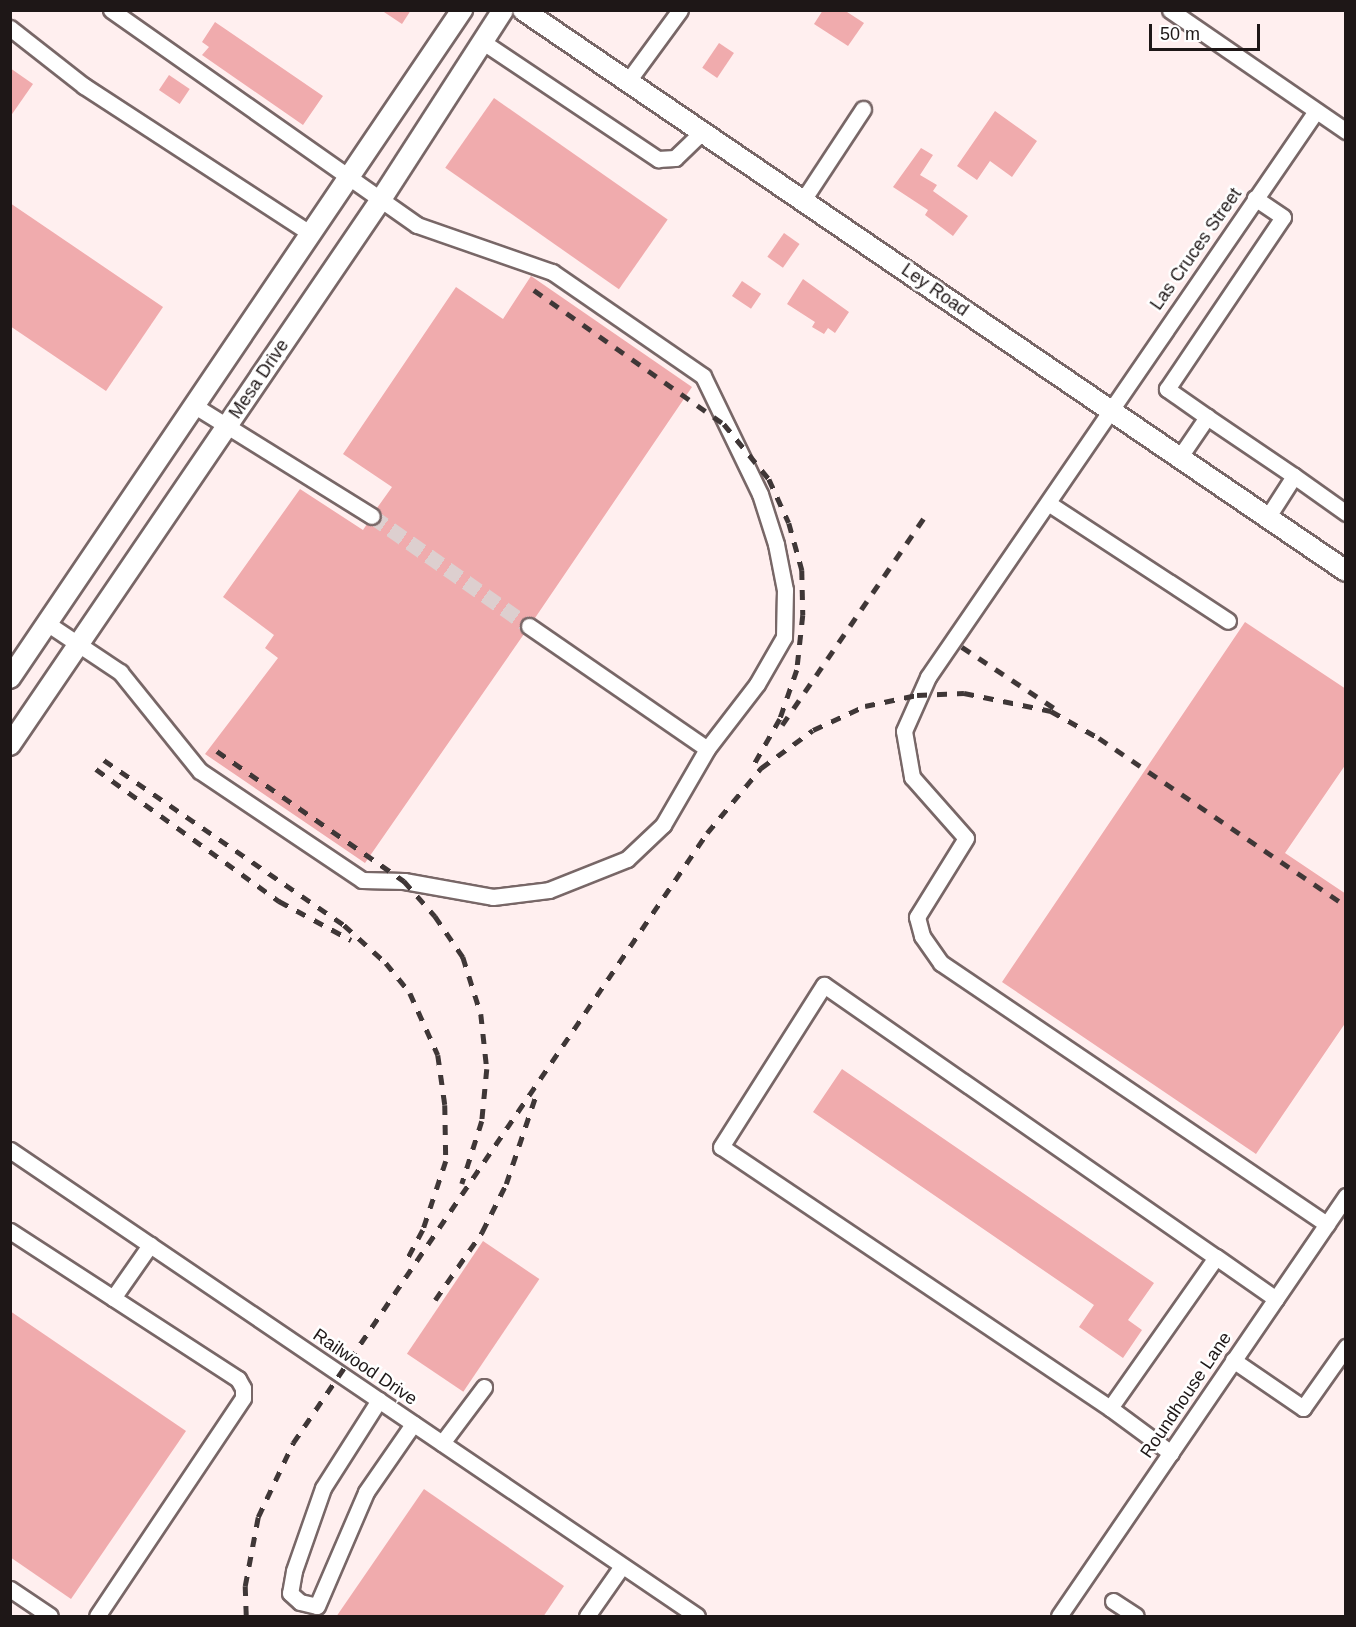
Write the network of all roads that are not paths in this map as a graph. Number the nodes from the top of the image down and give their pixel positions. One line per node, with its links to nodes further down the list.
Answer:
1 (111, 10): 14 (street)
2 (462, 10): 14 (main road)
3 (503, 10): 8 (main road, Mesa Drive)
4 (523, 10): 9 (main road, Ley Road)
5 (680, 10): 9 (street)
6 (1170, 10): 11 (street)
7 (10, 28): 18 (street)
8 (483, 42): 13 (street); 17 (main road, Mesa Drive)
9 (628, 81): 13 (main road, Ley Road)
10 (863, 109): 16 (street)
11 (1316, 111): 12 (street); 15 (street, Las Cruces Street)
12 (1346, 131)
13 (702, 132): 16 (main road, Ley Road)
14 (350, 179): 17 (street); 18 (main road)
15 (1255, 198): 20 (street, Las Cruces Street); 21 (street)
16 (803, 200): 20 (main road, Ley Road)
17 (380, 201): 22 (main road, Mesa Drive); 37 (street)
18 (312, 234): 19 (main road)
19 (195, 406): 22 (street); 31 (main road)
20 (1108, 410): 23 (main road, Ley Road); 25 (street, Las Cruces Street)
21 (1207, 417): 23 (street); 24 (street)
22 (228, 424): 27 (street); 33 (main road, Mesa Drive)
23 (1179, 458): 28 (main road, Ley Road)
24 (1294, 476): 26 (street); 28 (street)
25 (1048, 503): 30 (street); 40 (street, Las Cruces Street)
26 (1346, 513)
27 (372, 516)
28 (1267, 518): 29 (main road, Ley Road)
29 (1343, 565)
30 (1228, 621)
31 (48, 624): 33 (street); 34 (main road)
32 (529, 626): 37 (street)
33 (79, 643): 36 (main road, Mesa Drive); 37 (street)
34 (16, 657): 35 (main road)
35 (10, 678)
36 (10, 745)
37 (707, 749)
38 (10, 1150): 42 (street, Railwood Drive)
39 (1346, 1196): 40 (street, Roundhouse Lane)
40 (1327, 1224): 45 (street, Roundhouse Lane)
41 (10, 1231): 44 (street)
42 (150, 1245): 44 (street); 49 (street, Railwood Drive)
43 (1216, 1257): 45 (street); 50 (street); 50 (street)
44 (114, 1298): 59 (street)
45 (1276, 1299): 47 (street, Roundhouse Lane)
46 (1346, 1347): 47 (street)
47 (1233, 1360): 53 (street, Roundhouse Lane)
48 (484, 1386): 52 (street)
49 (379, 1400): 51 (street, Railwood Drive); 51 (street)
50 (1110, 1408): 53 (street)
51 (413, 1424): 52 (street, Railwood Drive)
52 (442, 1443): 54 (street, Railwood Drive)
53 (1171, 1453): 57 (street, Roundhouse Lane)
54 (622, 1566): 60 (street); 61 (street, Railwood Drive)
55 (10, 1589): 58 (street)
56 (1113, 1601): 62 (street)
57 (1063, 1615)
58 (50, 1617)
59 (97, 1617)
60 (587, 1617)
61 (697, 1617)
62 (1136, 1617)

